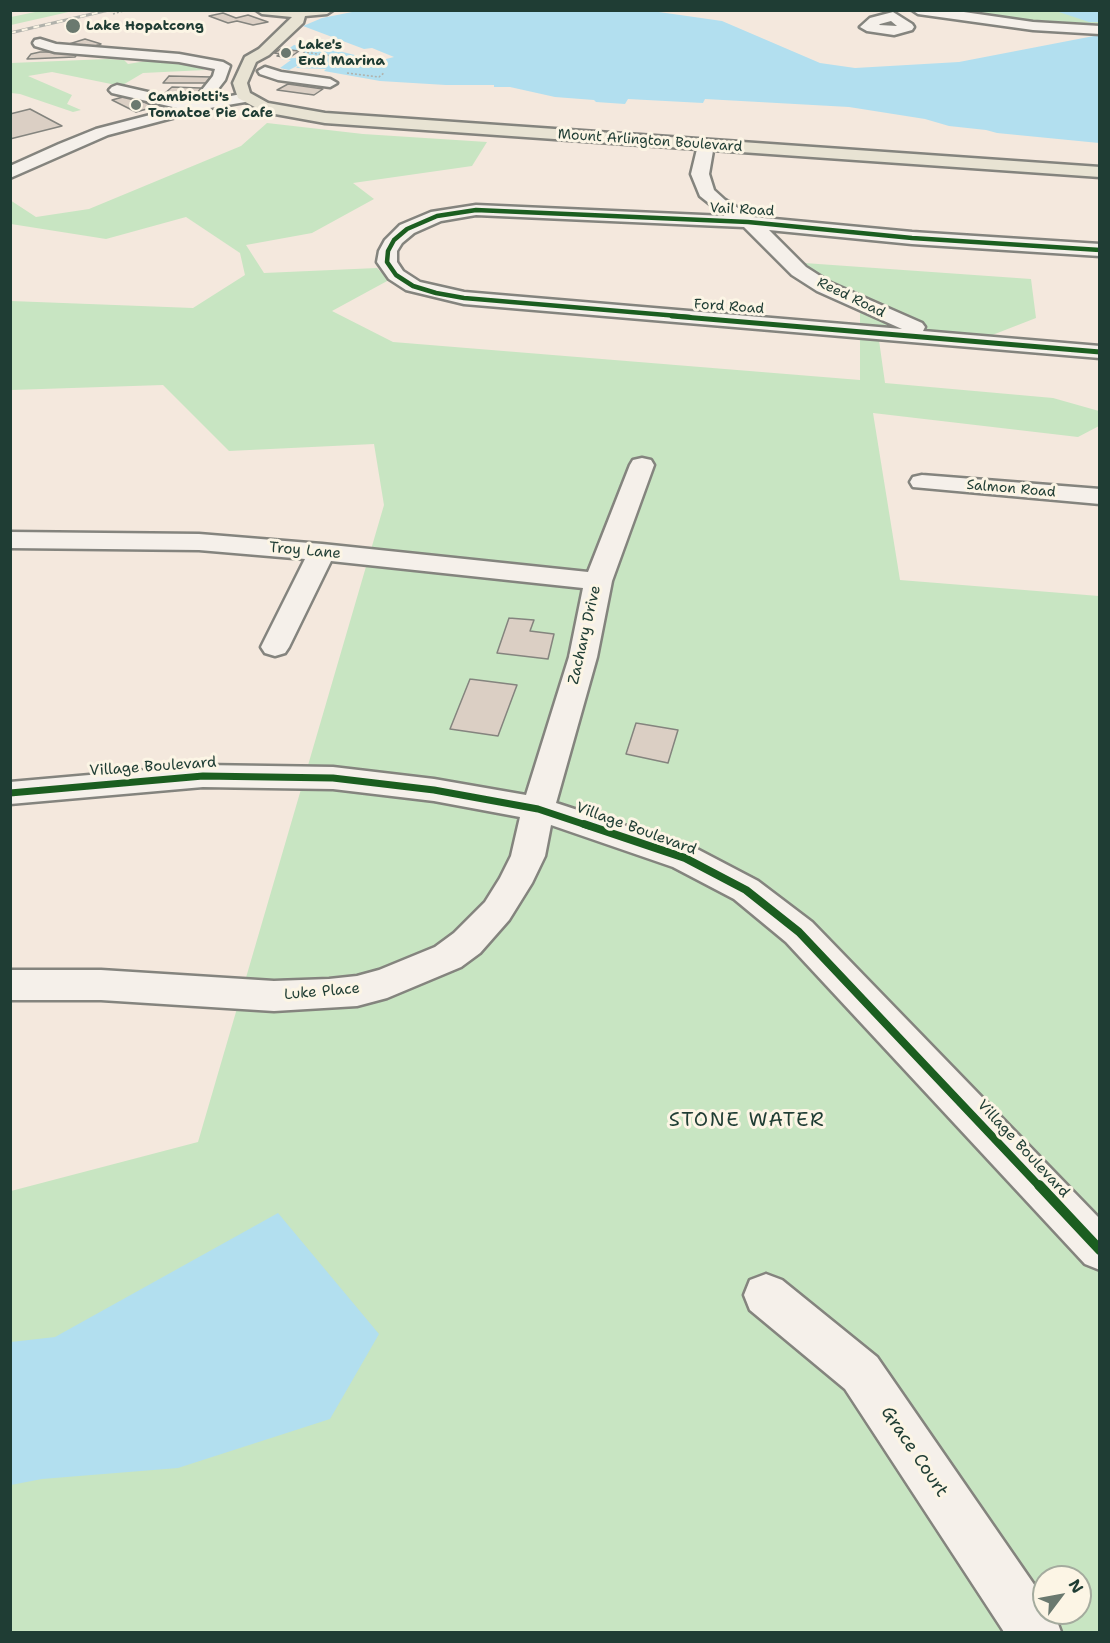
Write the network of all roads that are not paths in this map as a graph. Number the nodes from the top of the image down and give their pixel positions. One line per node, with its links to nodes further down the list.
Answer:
1 (261, 10): 5 (main road); 6 (main road)
2 (327, 10): 5 (main road)
3 (335, 10): 5 (main road)
4 (918, 10): 7 (street)
5 (298, 14): 6 (main road); 10 (main road)
6 (275, 25): 10 (main road)
7 (1100, 30)
8 (40, 43): 9 (street)
9 (221, 58): 10 (street); 14 (street)
10 (248, 65): 11 (street); 13 (main road)
11 (330, 83)
12 (117, 90): 14 (street)
13 (246, 98): 14 (street); 15 (main road, Mount Arlington Boulevard)
14 (200, 101): 17 (street)
15 (706, 145): 16 (main road, Mount Arlington Boulevard); 18 (street, Reed Road)
16 (1100, 172)
17 (10, 173)
18 (748, 222): 19 (street, Vail Road); 20 (street, Vail Road); 21 (street, Reed Road)
19 (392, 243): 21 (street, Ford Road)
20 (1100, 250)
21 (965, 341): 22 (street, Ford Road)
22 (1100, 352)
23 (642, 465): 28 (street, Zachary Drive)
24 (922, 482): 25 (street, Salmon Road)
25 (1100, 497)
26 (10, 540): 27 (street, Troy Lane)
27 (322, 552): 28 (street, Troy Lane); 29 (street)
28 (598, 581): 31 (street, Zachary Drive)
29 (275, 647)
30 (10, 793): 31 (street, Village Boulevard)
31 (538, 809): 32 (street, Luke Place); 33 (street, Village Boulevard)
32 (10, 985)
33 (1100, 1250)
34 (766, 1295): 35 (street, Grace Court)
35 (1035, 1632)

